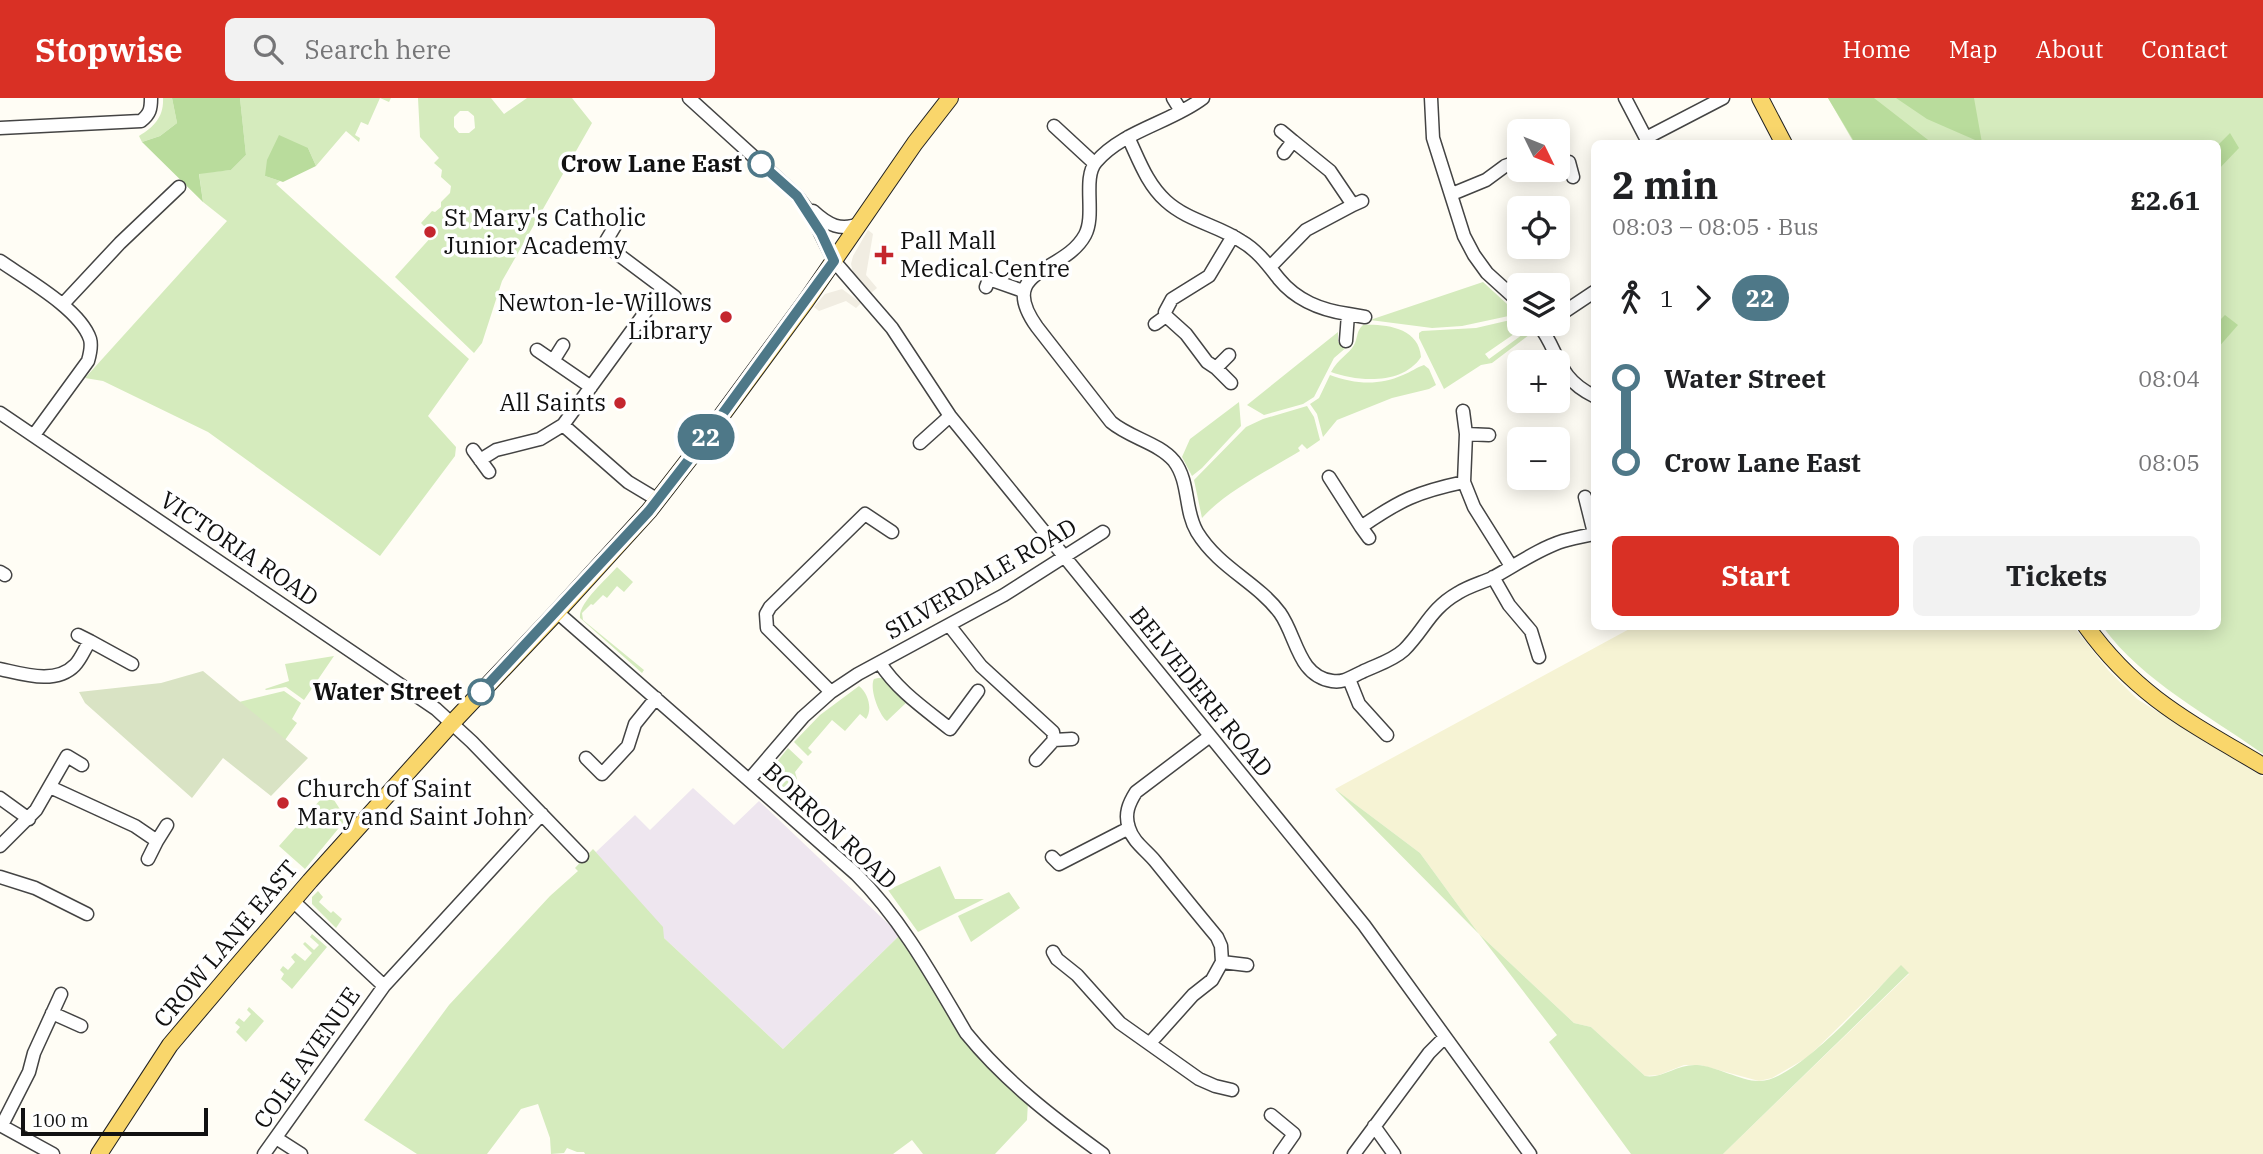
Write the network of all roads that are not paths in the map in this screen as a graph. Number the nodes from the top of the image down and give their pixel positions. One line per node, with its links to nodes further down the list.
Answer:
1 (151, 98): 12 (street)
2 (689, 98): 24 (street)
3 (950, 98): 25 (main road, CROW LANE EAST)
4 (1172, 98): 10 (street)
5 (1203, 98): 10 (street)
6 (1432, 98): 23 (street)
7 (1625, 98): 15 (street)
8 (1723, 98): 16 (street)
9 (1760, 98): 17 (main road)
10 (1181, 111): 14 (street)
11 (1054, 126): 20 (street)
12 (0, 128)
13 (1281, 131): 18 (street)
14 (1128, 137): 20 (street); 27 (street)
15 (1646, 140)
16 (1649, 140)
17 (1782, 140)
18 (1293, 141): 19 (street); 30 (street)
19 (1283, 153)
20 (1094, 163): 33 (street)
21 (1507, 165): 23 (street)
22 (178, 187): 37 (street)
23 (1452, 194): 34 (street)
24 (797, 196): 25 (street); 29 (street, BELVEDERE ROAD)
25 (861, 223): 29 (main road, CROW LANE EAST)
26 (615, 226): 32 (street)
27 (1233, 236): 30 (street); 40 (street)
28 (0, 261): 37 (street)
29 (834, 261): 55 (street, BELVEDERE ROAD); 65 (main road, CROW LANE EAST)
30 (1270, 267): 39 (street)
31 (989, 278): 33 (street)
32 (663, 288): 36 (street); 51 (street)
33 (1023, 291): 84 (street)
34 (1507, 291)
35 (1591, 294): 38 (street)
36 (675, 297)
37 (63, 304): 58 (street)
38 (1570, 308)
39 (1348, 314): 41 (street); 44 (street)
40 (1166, 316): 42 (street); 49 (street)
41 (1365, 317)
42 (1155, 324)
43 (1547, 336): 52 (street)
44 (1346, 341)
45 (564, 345): 48 (street)
46 (537, 350): 48 (street)
47 (1229, 355): 49 (street)
48 (552, 361): 51 (street)
49 (1216, 368): 50 (street)
50 (1230, 383)
51 (591, 387): 56 (street)
52 (1591, 394)
53 (1463, 411): 57 (street)
54 (0, 412): 58 (street, VICTORIA ROAD)
55 (950, 416): 60 (street); 74 (street, BELVEDERE ROAD)
56 (563, 425): 61 (street); 65 (street)
57 (1466, 434): 59 (street); 63 (street)
58 (34, 435): 88 (street, VICTORIA ROAD)
59 (1489, 435)
60 (920, 443)
61 (489, 472)
62 (1329, 477): 69 (street)
63 (1464, 482): 69 (street); 75 (street)
64 (1585, 497): 68 (street)
65 (657, 500): 77 (main road, CROW LANE EAST)
66 (854, 504): 67 (street)
67 (865, 514): 70 (street); 86 (street)
68 (1591, 521)
69 (1361, 527): 73 (street)
70 (892, 532)
71 (1103, 532): 74 (street, SILVERDALE ROAD)
72 (1591, 534): 75 (street)
73 (1369, 538)
74 (1063, 556): 78 (street, SILVERDALE ROAD); 89 (street, BELVEDERE ROAD)
75 (1511, 566): 76 (street)
76 (1493, 577): 80 (street); 84 (street)
77 (557, 612): 87 (street, BORRON ROAD); 88 (main road, CROW LANE EAST)
78 (949, 625): 81 (street, SILVERDALE ROAD); 92 (street)
79 (2089, 630): 96 (main road)
80 (1538, 657)
81 (880, 663): 85 (street, SILVERDALE ROAD); 86 (street, SILVERDALE ROAD)
82 (132, 664): 83 (street)
83 (0, 669)
84 (1349, 679): 90 (street)
85 (978, 691)
86 (831, 692): 97 (street, SILVERDALE ROAD)
87 (656, 698): 93 (street); 97 (street, BORRON ROAD)
88 (452, 723): 100 (street); 110 (main road, CROW LANE EAST)
89 (1210, 736): 103 (street); 119 (street, BELVEDERE ROAD)
90 (1387, 736)
91 (1072, 739): 92 (street)
92 (1054, 740): 94 (street)
93 (586, 758)
94 (1036, 760)
95 (82, 765): 98 (street)
96 (2263, 766)
97 (749, 780): 132 (street, BORRON ROAD)
98 (50, 787): 101 (street); 104 (street)
99 (0, 798): 101 (street)
100 (542, 814): 106 (street); 115 (street, COLE AVENUE)
101 (29, 819): 105 (street)
102 (167, 825): 104 (street)
103 (1129, 828): 108 (street); 113 (street)
104 (157, 841): 107 (street)
105 (0, 846)
106 (582, 856)
107 (148, 859)
108 (1058, 864)
109 (0, 877): 111 (street)
110 (293, 901): 115 (street, COLE AVENUE); 129 (main road, CROW LANE EAST)
111 (87, 914)
112 (1053, 952): 120 (street)
113 (1222, 962): 114 (street); 120 (street)
114 (1247, 965)
115 (384, 986): 127 (street, COLE AVENUE)
116 (61, 993): 117 (street)
117 (52, 1013): 118 (street); 124 (street)
118 (80, 1026)
119 (1445, 1037): 125 (street); 136 (street, BELVEDERE ROAD)
120 (1150, 1043): 121 (street)
121 (1233, 1090)
122 (1271, 1115): 126 (street)
123 (1302, 1123): 126 (street)
124 (1, 1125): 128 (street)
125 (1374, 1126): 134 (street); 135 (street)
126 (1294, 1134): 133 (street)
127 (276, 1138): 130 (street, COLE AVENUE); 131 (street)
128 (53, 1154)
129 (99, 1154)
130 (264, 1154)
131 (301, 1154)
132 (1103, 1154)
133 (1280, 1154)
134 (1354, 1154)
135 (1394, 1154)
136 (1530, 1154)

